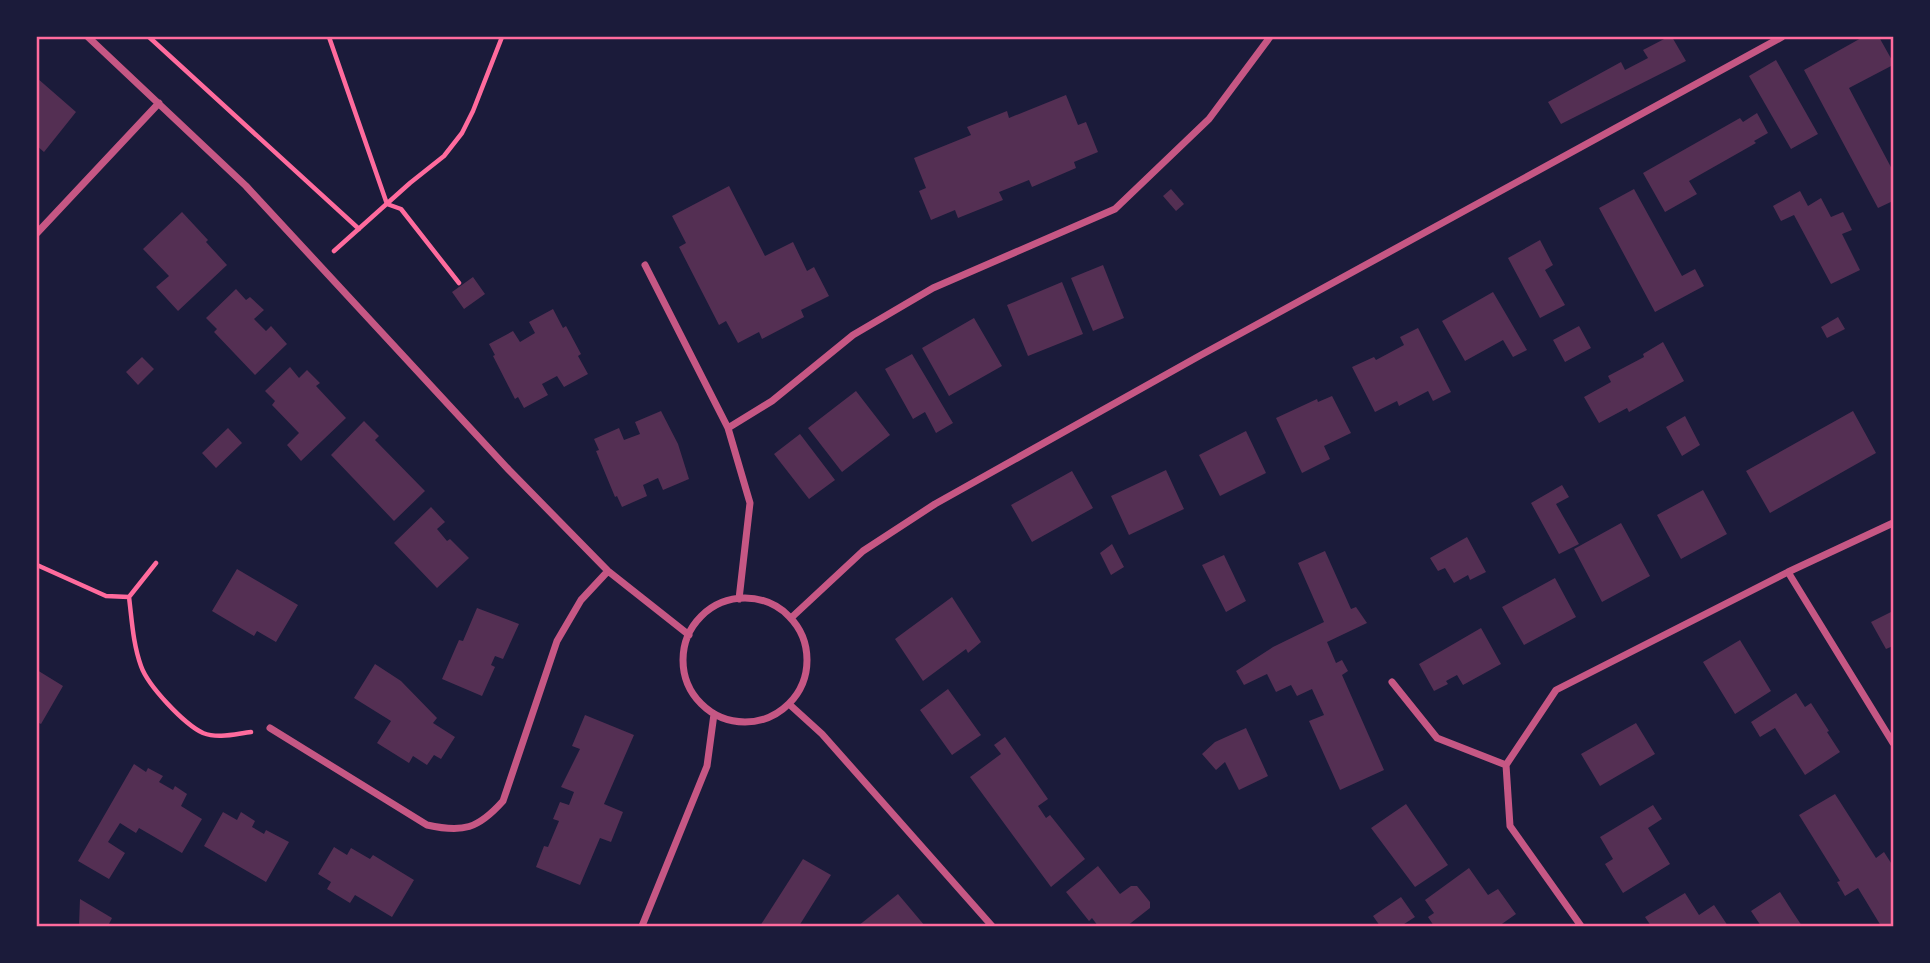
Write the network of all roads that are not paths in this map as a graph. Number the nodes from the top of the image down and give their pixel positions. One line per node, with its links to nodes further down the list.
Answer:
1 (88, 37): 4 (street)
2 (1270, 37): 7 (street)
3 (1782, 37): 12 (street)
4 (159, 103): 5 (street); 9 (street)
5 (37, 233)
6 (645, 265): 7 (street)
7 (728, 428): 11 (street)
8 (1893, 523): 10 (street)
9 (608, 571): 13 (street); 17 (street)
10 (1788, 572): 18 (street); 19 (street)
11 (739, 599): 12 (street); 13 (street)
12 (791, 618): 15 (street)
13 (689, 635): 16 (street)
14 (1392, 682): 19 (street)
15 (789, 704): 16 (street); 21 (street)
16 (714, 714): 20 (street)
17 (270, 728)
18 (1893, 743)
19 (1506, 765): 22 (street)
20 (642, 926)
21 (992, 926)
22 (1581, 926)

